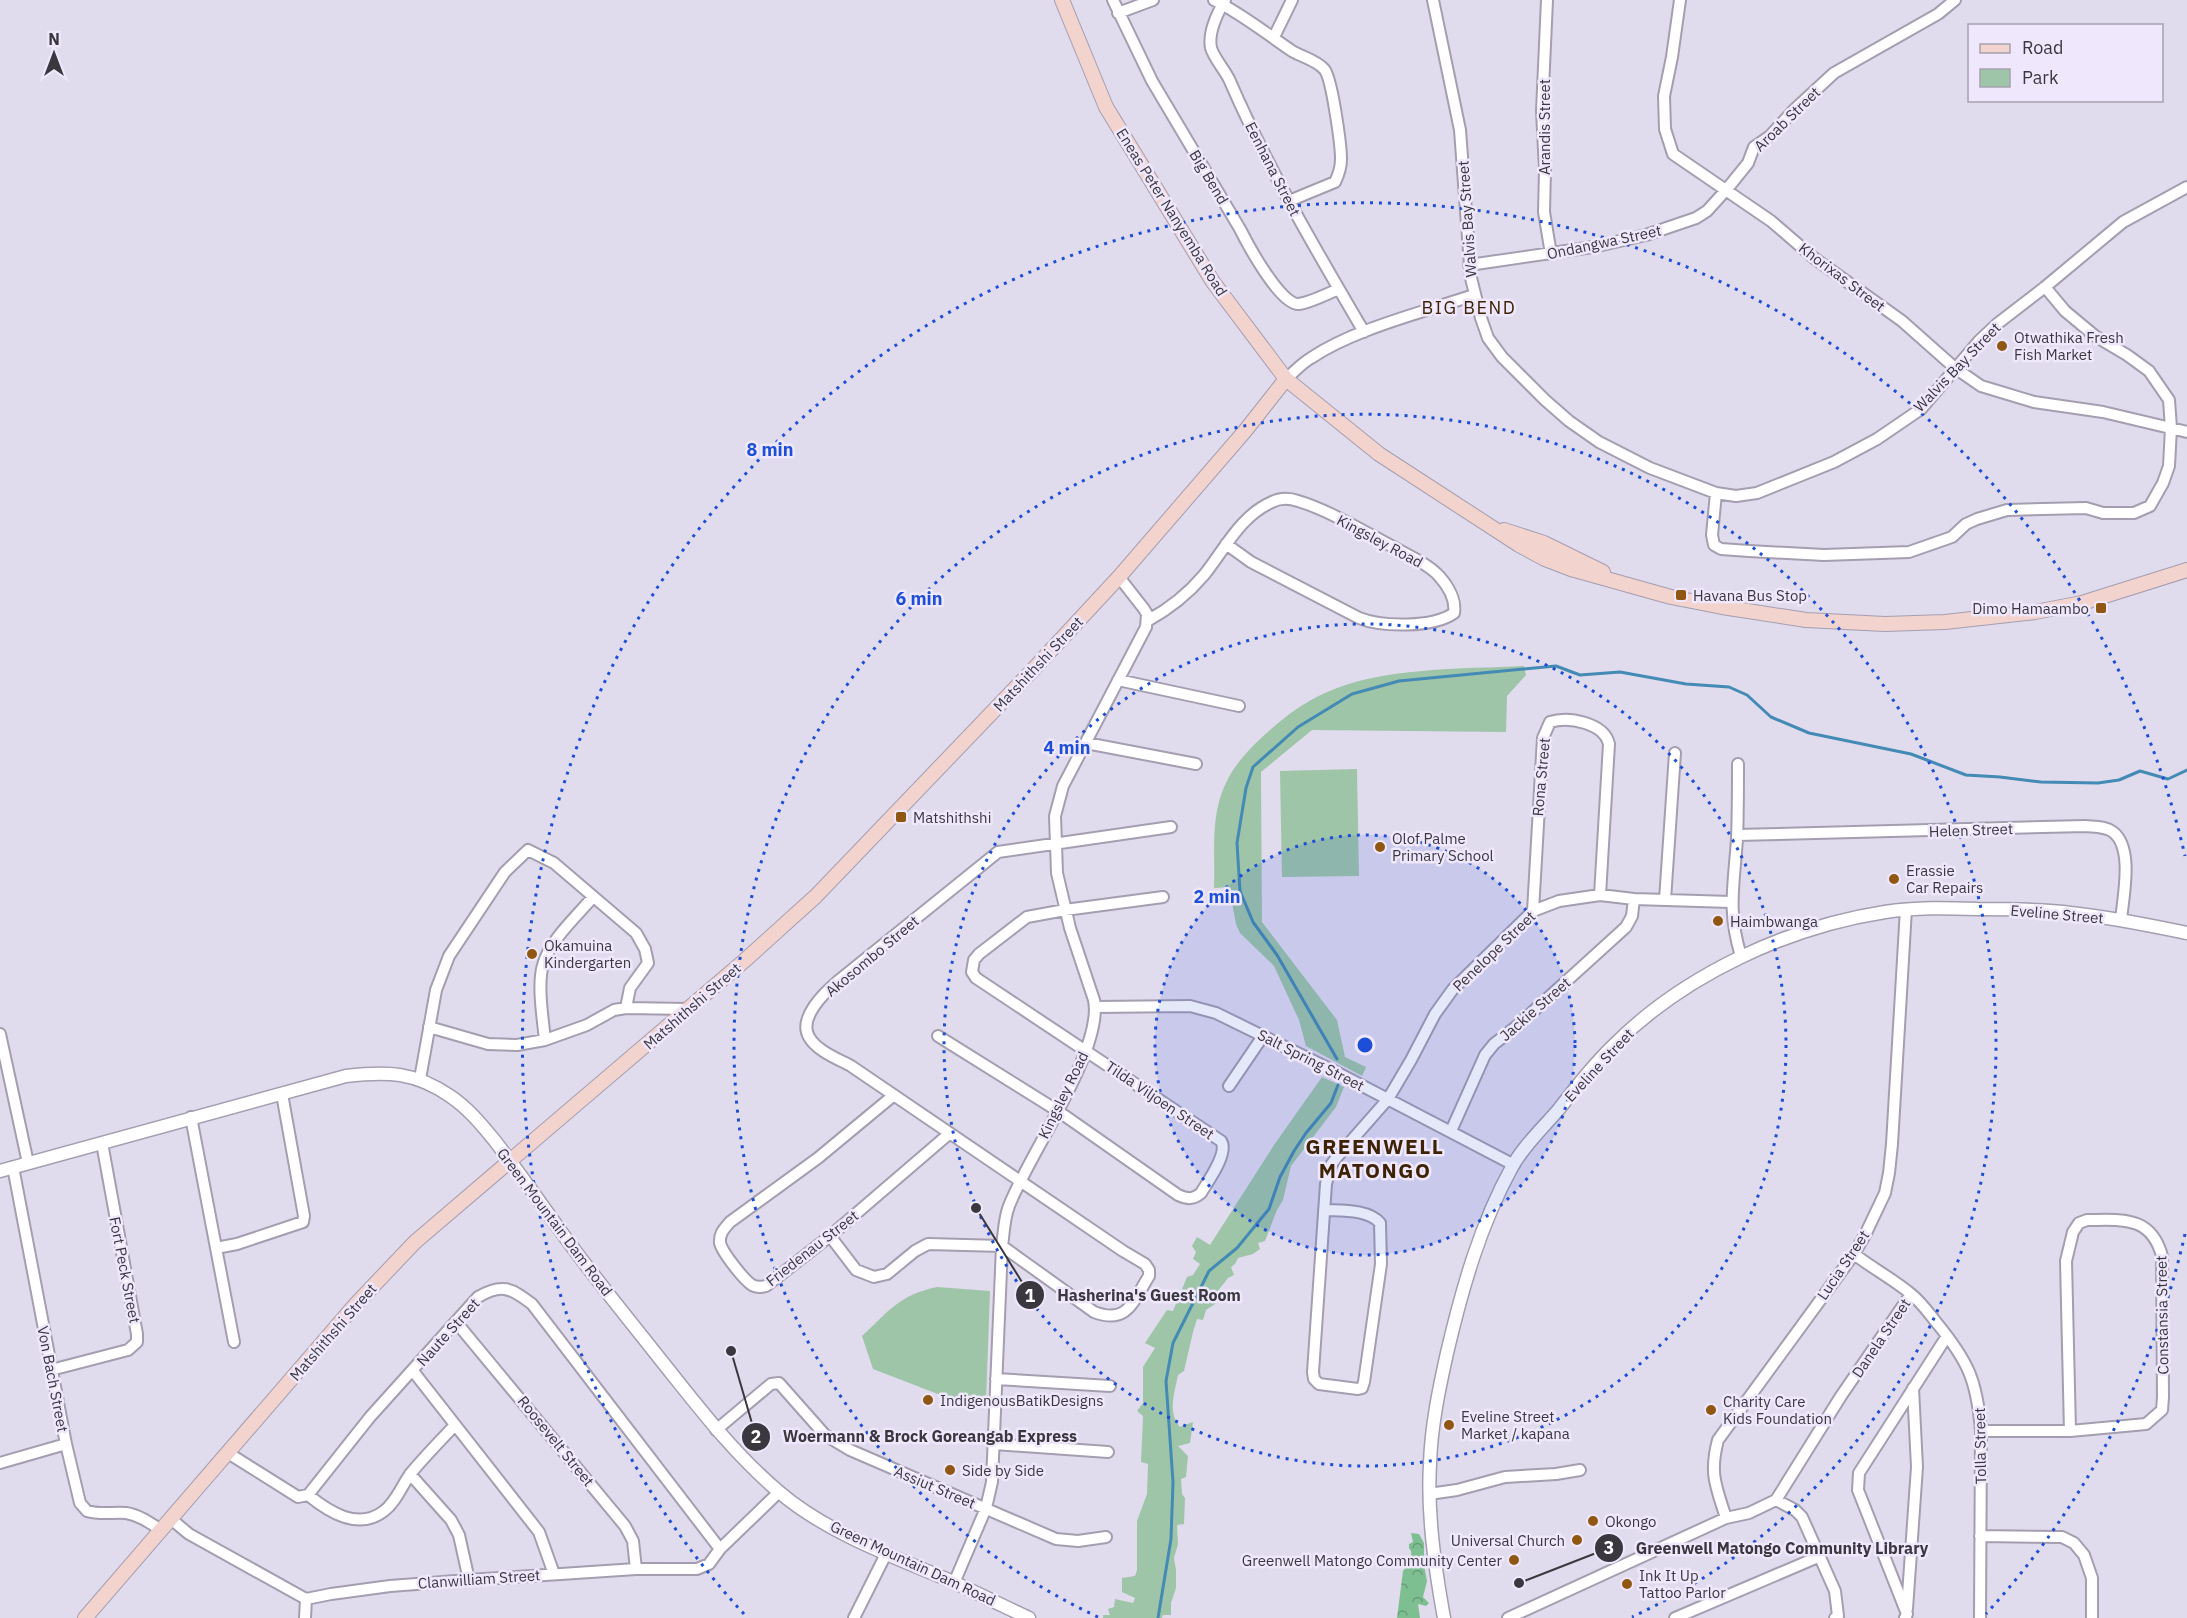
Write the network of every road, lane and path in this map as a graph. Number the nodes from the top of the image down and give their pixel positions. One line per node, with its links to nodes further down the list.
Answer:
1 (1062, 0): 22 (main road, Eneas Peter Nanyemba Road)
2 (1113, 0): 10 (street, Big Bend)
3 (1153, 0): 10 (street)
4 (1292, 0): 11 (street)
5 (1433, 0): 16 (street, Walvis Bay Street)
6 (1547, 0): 15 (street, Arandis Street)
7 (1680, 0): 13 (street)
8 (1955, 0): 13 (street, Aroab Street)
9 (1221, 1): 11 (street); 14 (street, Eenhana Street)
10 (1118, 13): 18 (street, Big Bend)
11 (1274, 37): 14 (street)
12 (2187, 187): 17 (street, Walvis Bay Street)
13 (1727, 189): 15 (street, Ondangwa Street); 21 (street, Khorixas Street)
14 (1289, 201): 18 (street, Eenhana Street)
15 (1551, 254): 16 (street, Ondangwa Street)
16 (1469, 265): 19 (street, Walvis Bay Street)
17 (2045, 287): 21 (street, Walvis Bay Street); 23 (street)
18 (1339, 289): 20 (street, Eenhana Street)
19 (1474, 295): 20 (street); 25 (street, Walvis Bay Street)
20 (1364, 332): 22 (street)
21 (1955, 368): 23 (street, Khorixas Street); 25 (street, Walvis Bay Street)
22 (1286, 379): 27 (main road, Eneas Peter Nanyemba Road); 28 (main road, Matshithshi Street)
23 (2171, 428): 24 (street, Khorixas Street); 25 (street)
24 (2187, 432)
25 (1716, 493)
26 (1226, 544): 26 (street, Kingsley Road); 29 (street, Kingsley Road)
27 (2187, 570)
28 (1119, 577): 29 (street); 53 (main road, Matshithshi Street)
29 (1147, 621): 30 (street)
30 (1118, 680): 31 (street); 32 (street)
31 (1239, 706)
32 (1086, 743): 34 (street); 38 (street)
33 (1676, 753): 43 (street)
34 (1196, 764)
35 (1738, 764): 37 (street)
36 (1170, 827): 38 (street)
37 (1737, 835): 44 (street); 48 (street, Helen Street)
38 (1054, 843): 46 (street); 63 (street, Akosombo Street)
39 (1600, 896): 42 (street, Penelope Street); 47 (street, Penelope Street); 47 (street, Rona Street)
40 (593, 897): 52 (street); 54 (street); 58 (street)
41 (1163, 897): 46 (street)
42 (1634, 899): 43 (street, Penelope Street); 67 (street, Jackie Street)
43 (1665, 900): 44 (street, Penelope Street)
44 (1731, 902): 50 (street)
45 (1906, 909): 48 (street, Eveline Street); 50 (street, Eveline Street); 80 (street, Lucia Street)
46 (1065, 910): 51 (street); 59 (street)
47 (1533, 911): 64 (street, Penelope Street)
48 (2121, 920): 49 (street, Eveline Street)
49 (2187, 933)
50 (1741, 956): 72 (street, Eveline Street)
51 (1096, 1007): 57 (street, Salt Spring Street); 59 (street, Kingsley Road)
52 (626, 1008): 53 (street); 58 (street)
53 (688, 1009): 70 (main road, Matshithshi Street)
54 (429, 1027): 58 (street); 60 (street)
55 (0, 1034): 71 (street)
56 (938, 1036): 65 (street)
57 (1263, 1036): 61 (street); 64 (street, Salt Spring Street)
58 (545, 1040)
59 (1086, 1049): 65 (street, Kingsley Road); 65 (street, Tilda Viljoen Street)
60 (420, 1079): 62 (street, Green Mountain Dam Road); 70 (street, Green Mountain Dam Road)
61 (1229, 1086)
62 (282, 1094): 66 (street, Green Mountain Dam Road); 79 (street)
63 (894, 1095): 68 (street, Akosombo Street); 77 (street, Friedenau Street)
64 (1388, 1099): 67 (street, Salt Spring Street); 76 (street, Penelope Street)
65 (1058, 1111): 75 (street, Kingsley Road)
66 (191, 1117): 69 (street, Green Mountain Dam Road); 79 (street)
67 (1451, 1131): 72 (street, Salt Spring Street)
68 (950, 1133): 75 (street, Akosombo Street); 77 (street, Friedenau Street)
69 (102, 1143): 71 (street, Green Mountain Dam Road); 85 (street, Fort Peck Street)
70 (510, 1161): 91 (street, Green Mountain Dam Road); 97 (main road, Matshithshi Street)
71 (28, 1163): 73 (street, Green Mountain Dam Road)
72 (1514, 1165): 102 (street, Eveline Street)
73 (13, 1167): 74 (street, Green Mountain Dam Road); 85 (street, Von Bach Street)
74 (0, 1171)
75 (1020, 1180): 78 (street, Kingsley Road); 78 (street, Akosombo Street)
76 (1324, 1210): 76 (street, Penelope Street)
77 (830, 1236): 78 (street)
78 (1002, 1246): 87 (street, Kingsley Road)
79 (216, 1248): 84 (street)
80 (1854, 1254): 81 (street, Tolla Street); 106 (street, Lucia Street)
81 (1911, 1294): 83 (street, Tolla Street); 104 (street, Danela Street)
82 (456, 1322): 86 (street, Naute Street); 111 (street, Naute Street); 114 (street, Roosevelt Street)
83 (1947, 1336): 89 (street); 92 (street, Tolla Street)
84 (234, 1342)
85 (51, 1370): 94 (street, Von Bach Street)
86 (413, 1371): 90 (street); 103 (street, Naute Street)
87 (996, 1379): 88 (street); 95 (street, Kingsley Road)
88 (1110, 1386)
89 (1913, 1388): 121 (street); 121 (street)
90 (455, 1425): 100 (street); 115 (street)
91 (716, 1430): 101 (street, Green Mountain Dam Road); 105 (street, Assiut Street)
92 (1981, 1431): 93 (street, Constansia Street); 109 (street, Tolla Street)
93 (2070, 1431): 93 (street, Constansia Street)
94 (66, 1444): 98 (street); 108 (street, Von Bach Street)
95 (994, 1444): 96 (street); 105 (street, Kingsley Road)
96 (1108, 1452)
97 (228, 1453): 103 (street); 107 (main road, Matshithshi Street)
98 (0, 1463)
99 (1580, 1470): 102 (street)
100 (410, 1474): 103 (street); 116 (street)
101 (779, 1492): 111 (street, Clanwilliam Street); 112 (street, Green Mountain Dam Road)
102 (1429, 1494): 126 (street, Eveline Street)
103 (308, 1496)
104 (1776, 1500): 106 (street); 113 (street)
105 (986, 1508): 110 (street); 117 (street, Kingsley Road)
106 (1726, 1518): 119 (street)
107 (171, 1519): 108 (main road, Matshithshi Street); 118 (street)
108 (161, 1530): 122 (main road, Matshithshi Street)
109 (1980, 1536): 128 (street, Tolla Street); 129 (street)
110 (1106, 1537)
111 (720, 1549): 114 (street, Clanwilliam Street)
112 (886, 1554): 117 (street, Green Mountain Dam Road); 124 (street)
113 (1818, 1557): 120 (street); 127 (street)
114 (636, 1569): 115 (street, Clanwilliam Street)
115 (554, 1574): 116 (street, Clanwilliam Street)
116 (469, 1580): 118 (street, Clanwilliam Street)
117 (954, 1583): 125 (street, Green Mountain Dam Road)
118 (306, 1599): 123 (street)
119 (1515, 1616)
120 (1839, 1617)
121 (1906, 1617)
122 (85, 1618)
123 (305, 1618)
124 (854, 1618)
125 (1029, 1618)
126 (1444, 1618)
127 (1675, 1618)
128 (1980, 1618)
129 (2092, 1618)

